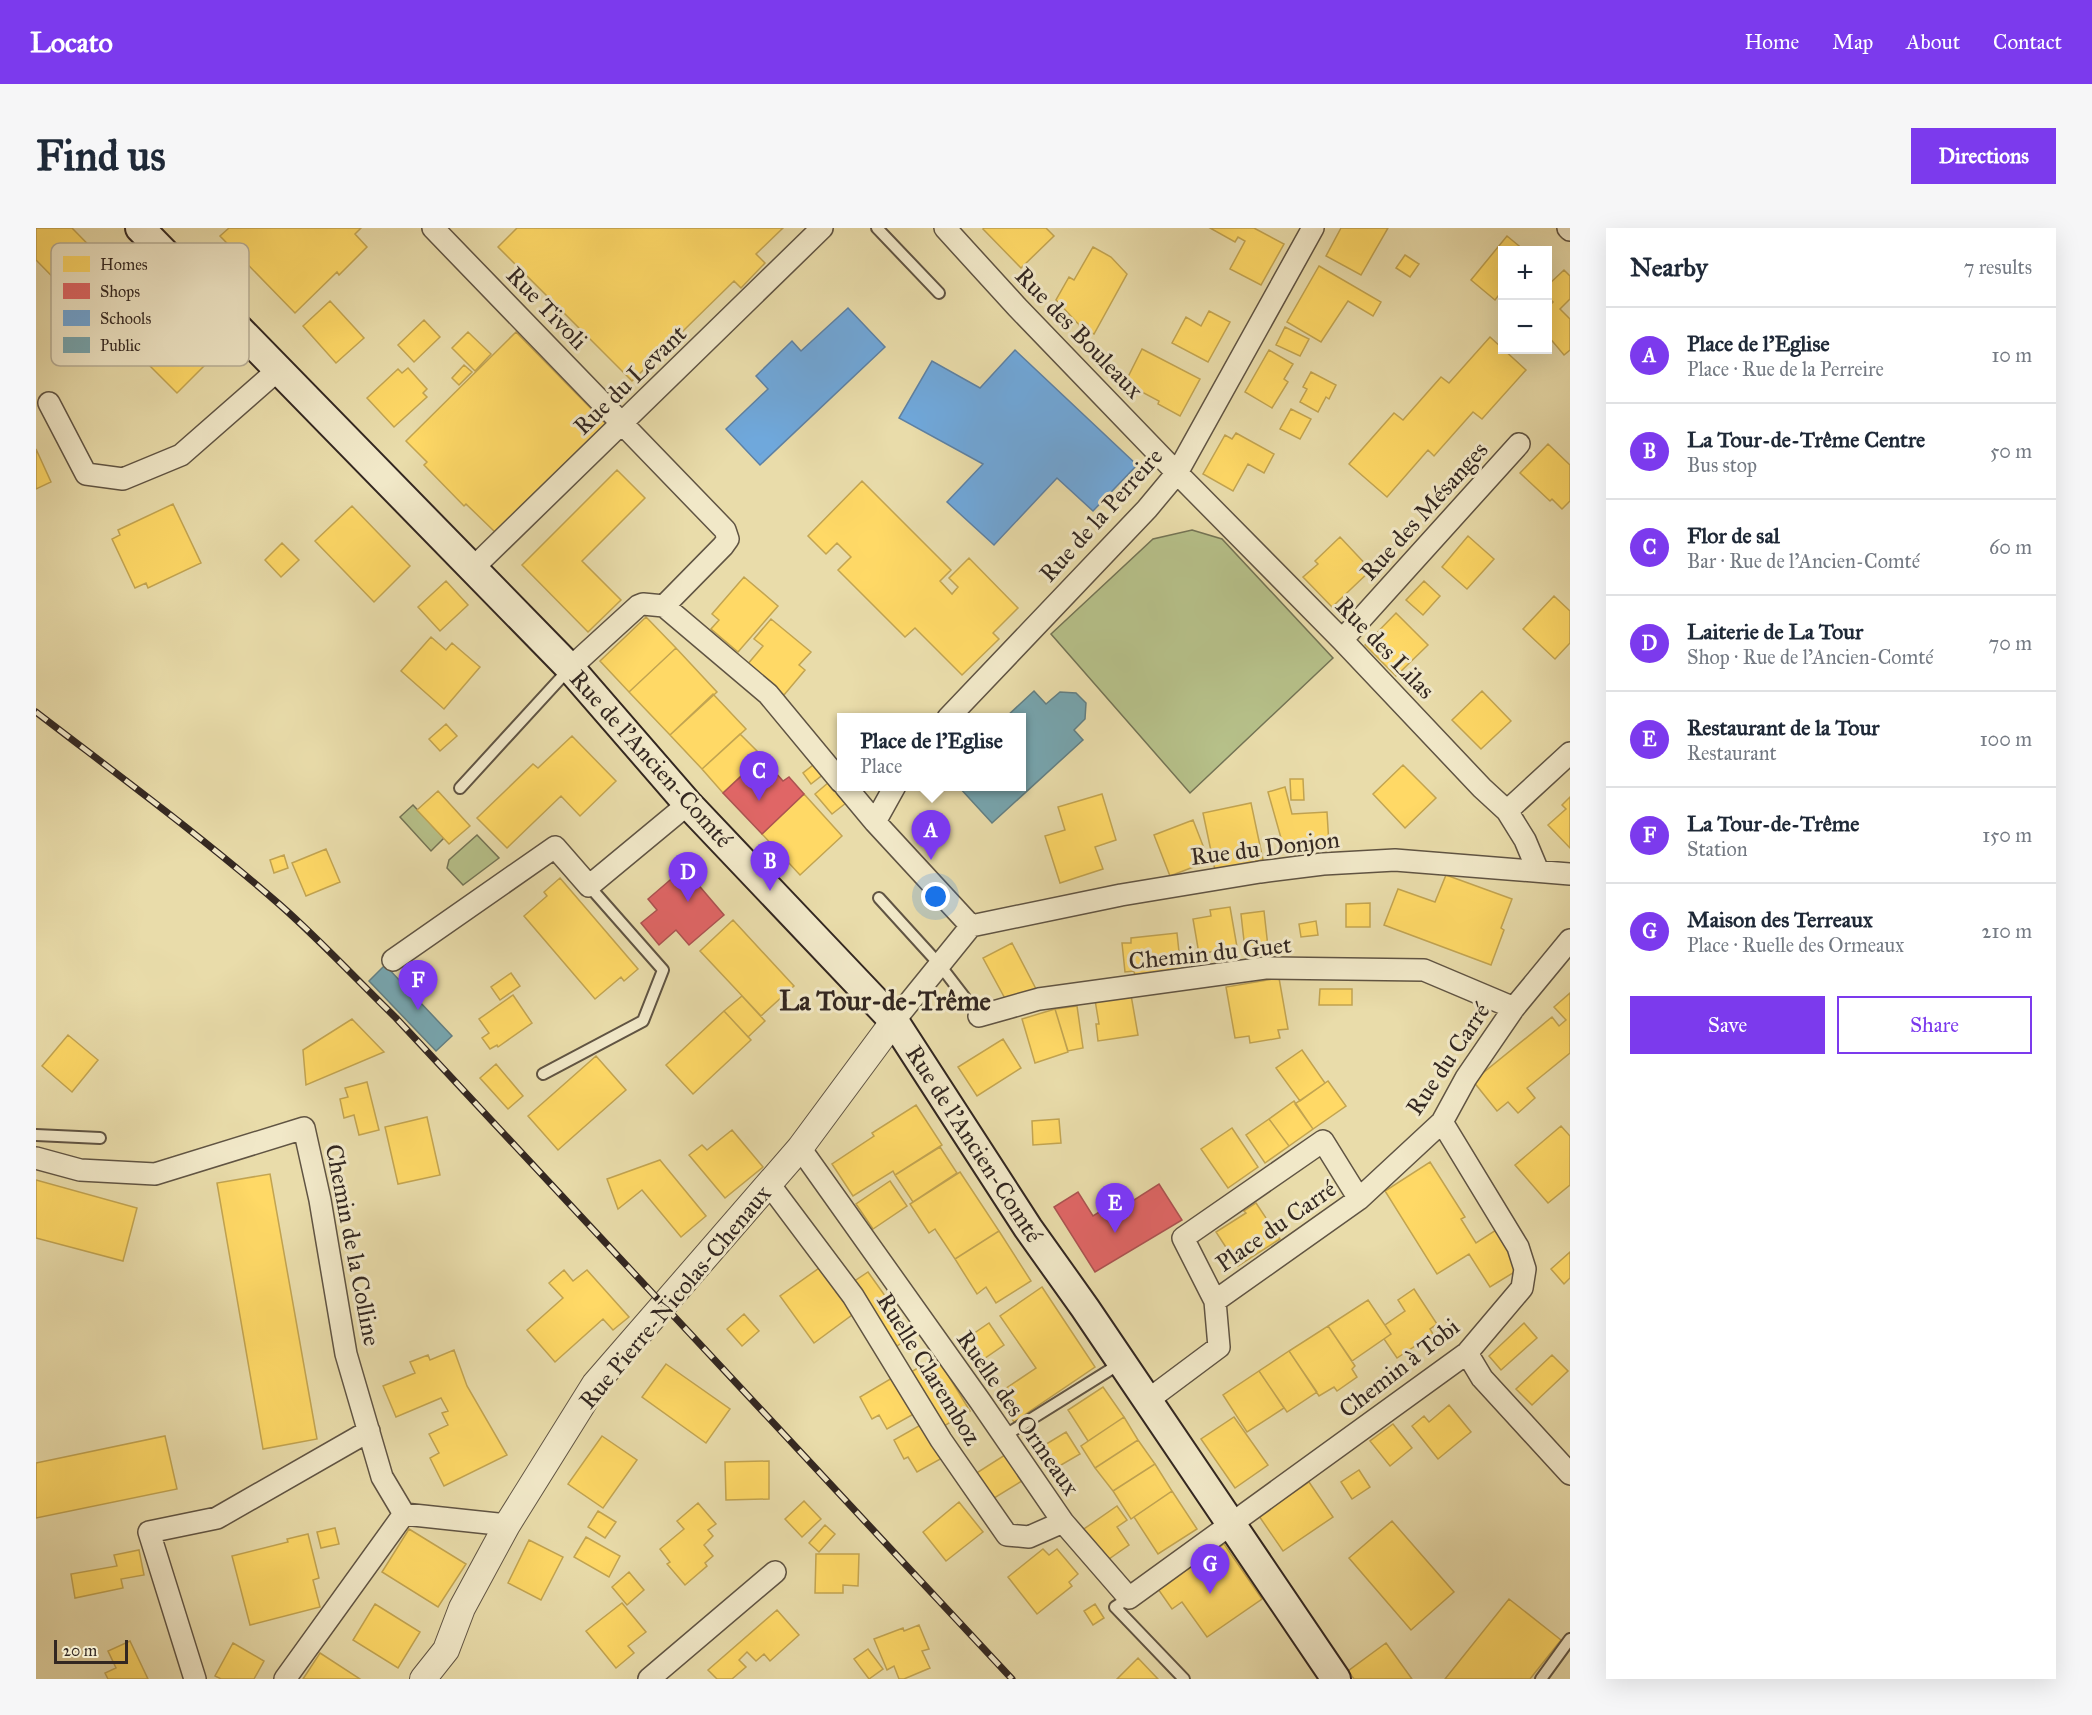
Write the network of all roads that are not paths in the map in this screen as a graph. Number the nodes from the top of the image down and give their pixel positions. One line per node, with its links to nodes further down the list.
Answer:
1 (140, 228): 7 (main road, Rue de l'Ancien-Comté)
2 (433, 228): 12 (street, Rue Tivoli)
3 (822, 228): 12 (street, Rue du Levant)
4 (877, 228): 8 (lane)
5 (945, 228): 14 (street, Rue des Bouleaux)
6 (1313, 228): 14 (street, Rue de la Perreire)
7 (155, 243)
8 (939, 293)
9 (249, 339): 10 (main road, Rue de l'Ancien-Comté)
10 (279, 369): 11 (street); 15 (main road, Rue de l'Ancien-Comté)
11 (49, 403)
12 (623, 423): 15 (street, Rue du Levant); 16 (street, Rue Tivoli)
13 (1519, 444): 17 (street, Rue des Mésanges)
14 (1177, 473): 17 (street, Rue des Lilas); 19 (street, Rue de la Perreire)
15 (473, 568): 18 (main road, Rue de l'Ancien-Comté)
16 (664, 606): 18 (street); 21 (street)
17 (1342, 640): 26 (street, Rue des Lilas)
18 (570, 668): 22 (lane); 25 (main road, Rue de l'Ancien-Comté)
19 (952, 713)
20 (1570, 753): 26 (street)
21 (837, 777)
22 (460, 788)
23 (849, 791): 27 (street)
24 (892, 791): 27 (street)
25 (687, 804): 30 (street); 38 (main road, Rue de l'Ancien-Comté)
26 (1507, 811): 28 (street, Rue des Lilas)
27 (875, 822): 32 (street)
28 (1538, 871): 29 (street, Rue du Donjon); 32 (street, Rue du Donjon)
29 (1570, 874)
30 (589, 886): 34 (street); 39 (lane)
31 (879, 898): 35 (lane)
32 (971, 926): 35 (street)
33 (1570, 940): 36 (street, Rue du Carré)
34 (393, 960)
35 (939, 964): 37 (lane); 38 (street)
36 (1514, 1008): 37 (street, Chemin du Guet); 40 (street, Rue du Carré)
37 (979, 1016)
38 (894, 1022): 43 (street, Rue Pierre-Nicolas-Chenaux); 49 (main road, Rue de l'Ancien-Comté)
39 (543, 1074)
40 (1442, 1122): 46 (street, Rue du Carré); 48 (street, Chemin à Tobi)
41 (36, 1135): 42 (lane)
42 (100, 1138)
43 (800, 1148): 45 (street, Rue Pierre-Nicolas-Chenaux); 52 (street, Ruelle des Ormeaux)
44 (36, 1158): 51 (street, Chemin de la Colline)
45 (769, 1184): 55 (street, Ruelle Claremboz); 57 (street, Rue Pierre-Nicolas-Chenaux)
46 (1359, 1199): 47 (street, Place du Carré); 47 (street)
47 (1215, 1301): 50 (street, Place du Carré)
48 (1467, 1353): 53 (street); 56 (street, Chemin à Tobi)
49 (1122, 1362): 50 (main road, Rue de l'Ancien-Comté); 52 (lane)
50 (1148, 1400): 56 (main road, Rue de l'Ancien-Comté)
51 (369, 1431): 54 (street, Chemin de la Colline); 61 (street)
52 (1004, 1436): 55 (street, Ruelle des Ormeaux)
53 (1570, 1474)
54 (404, 1514): 57 (street); 62 (street)
55 (1063, 1522): 59 (street, Ruelle des Ormeaux)
56 (1232, 1524): 59 (street); 66 (main road, Rue de l'Ancien-Comté)
57 (507, 1525): 63 (street, Rue Pierre-Nicolas-Chenaux)
58 (775, 1572): 64 (street)
59 (1129, 1598): 65 (lane)
60 (1570, 1639): 67 (lane)
61 (195, 1679)
62 (285, 1679)
63 (423, 1679)
64 (649, 1679)
65 (1184, 1679)
66 (1336, 1679)
67 (1540, 1679)

